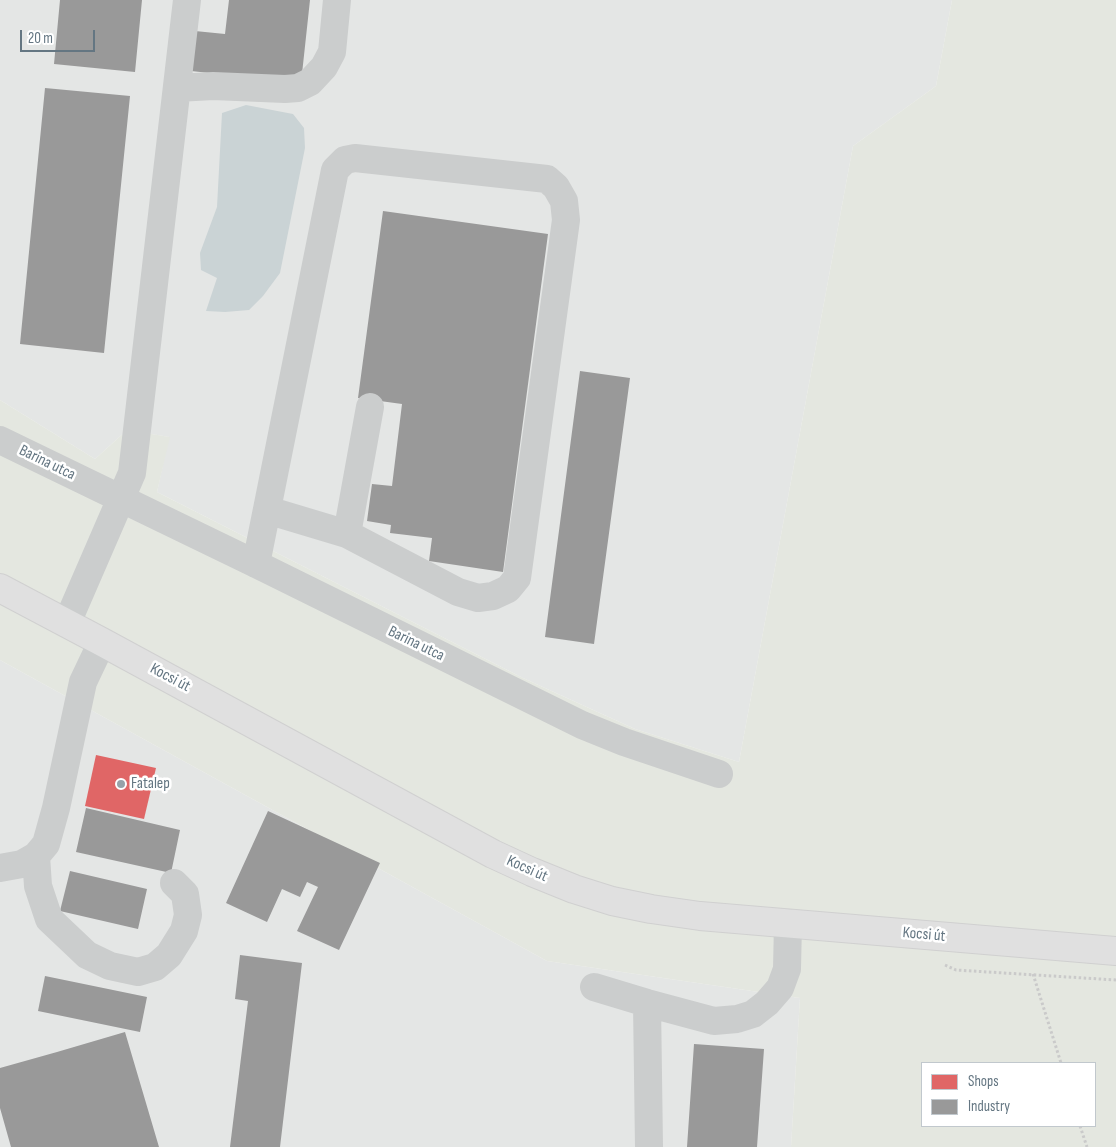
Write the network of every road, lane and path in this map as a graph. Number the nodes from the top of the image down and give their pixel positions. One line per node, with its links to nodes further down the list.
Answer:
1 (187, 0): 3 (street)
2 (337, 0): 3 (street)
3 (177, 88): 6 (street)
4 (370, 407): 8 (street)
5 (0, 440): 6 (street, Barina utca)
6 (120, 499): 9 (street, Barina utca); 11 (street)
7 (267, 510): 8 (street); 8 (street); 9 (street)
8 (346, 534)
9 (256, 564): 13 (street, Barina utca)
10 (0, 588): 11 (main road, Kocsi út)
11 (67, 623): 12 (main road, Kocsi út)
12 (102, 642): 14 (street); 17 (main road, Kocsi út)
13 (718, 774)
14 (36, 856): 15 (street); 16 (street)
15 (0, 868)
16 (174, 883)
17 (788, 923): 18 (main road, Kocsi út); 21 (street)
18 (1116, 951)
19 (1033, 974): 22 (path)
20 (594, 986): 21 (street)
21 (646, 1003): 24 (street)
22 (1061, 1062)
23 (1080, 1127): 25 (path)
24 (649, 1147)
25 (1087, 1147)

